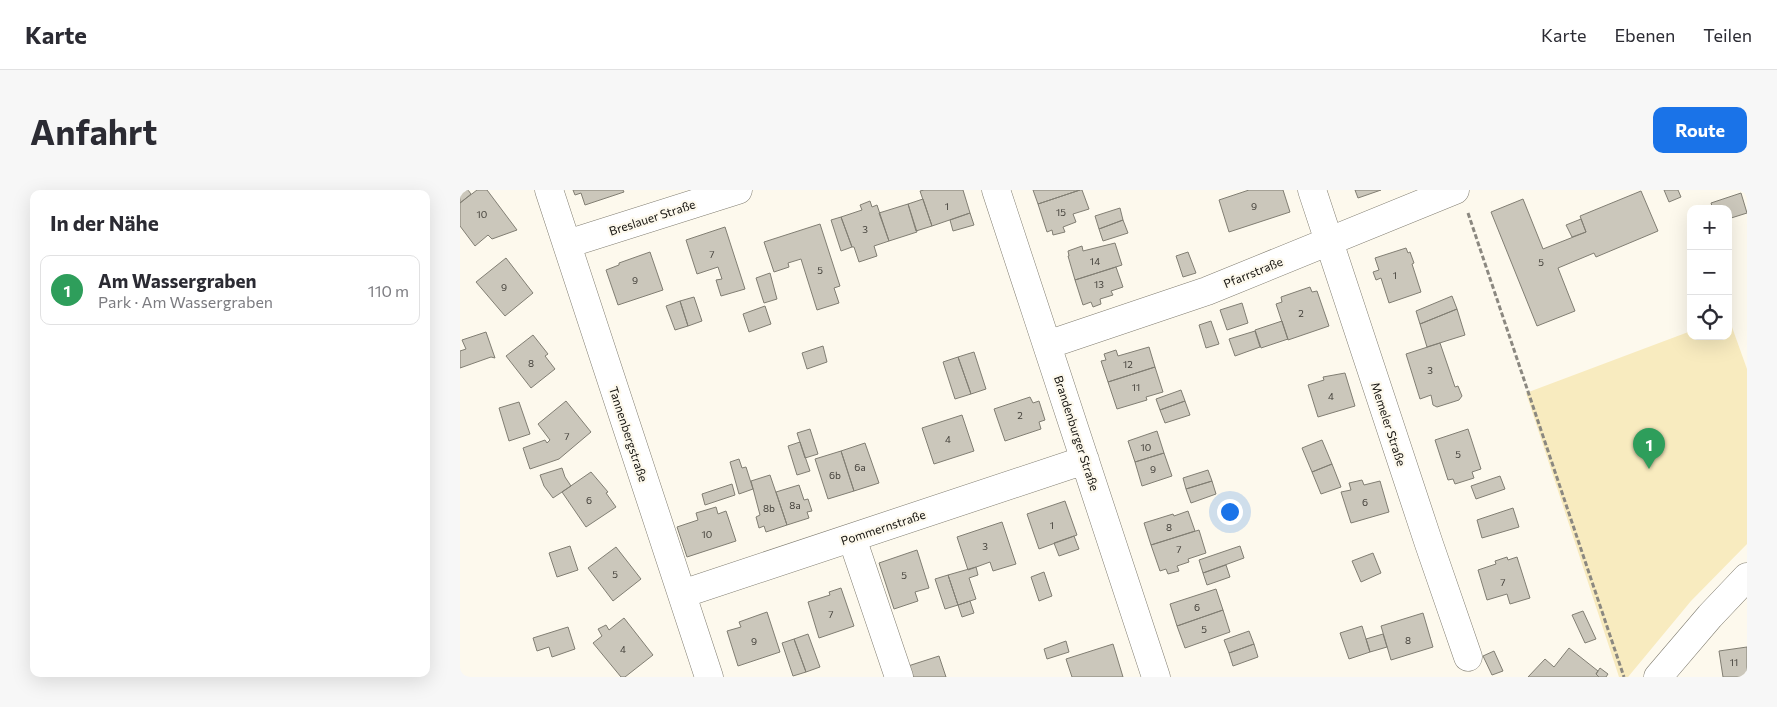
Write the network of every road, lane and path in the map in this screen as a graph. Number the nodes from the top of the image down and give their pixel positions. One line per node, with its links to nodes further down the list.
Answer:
1 (549, 190): 7 (street, Tannenbergstraße)
2 (738, 190): 7 (street, Breslauer Straße)
3 (996, 190): 8 (street, Brandenburger Straße)
4 (1312, 190): 6 (street, Memeler Straße)
5 (1461, 199): 6 (street, Pfarrstraße); 17 (path)
6 (1329, 242): 8 (street, Pfarrstraße); 13 (street, Memeler Straße)
7 (567, 244): 12 (street, Tannenbergstraße)
8 (1047, 344): 9 (street, Brandenburger Straße)
9 (1085, 460): 10 (street, Pommernstraße); 16 (street, Brandenburger Straße)
10 (852, 538): 12 (street, Pommernstraße); 15 (street)
11 (1747, 577): 18 (street)
12 (682, 594): 14 (street, Tannenbergstraße)
13 (1468, 657)
14 (709, 677)
15 (899, 677)
16 (1156, 677)
17 (1624, 677)
18 (1658, 677)

